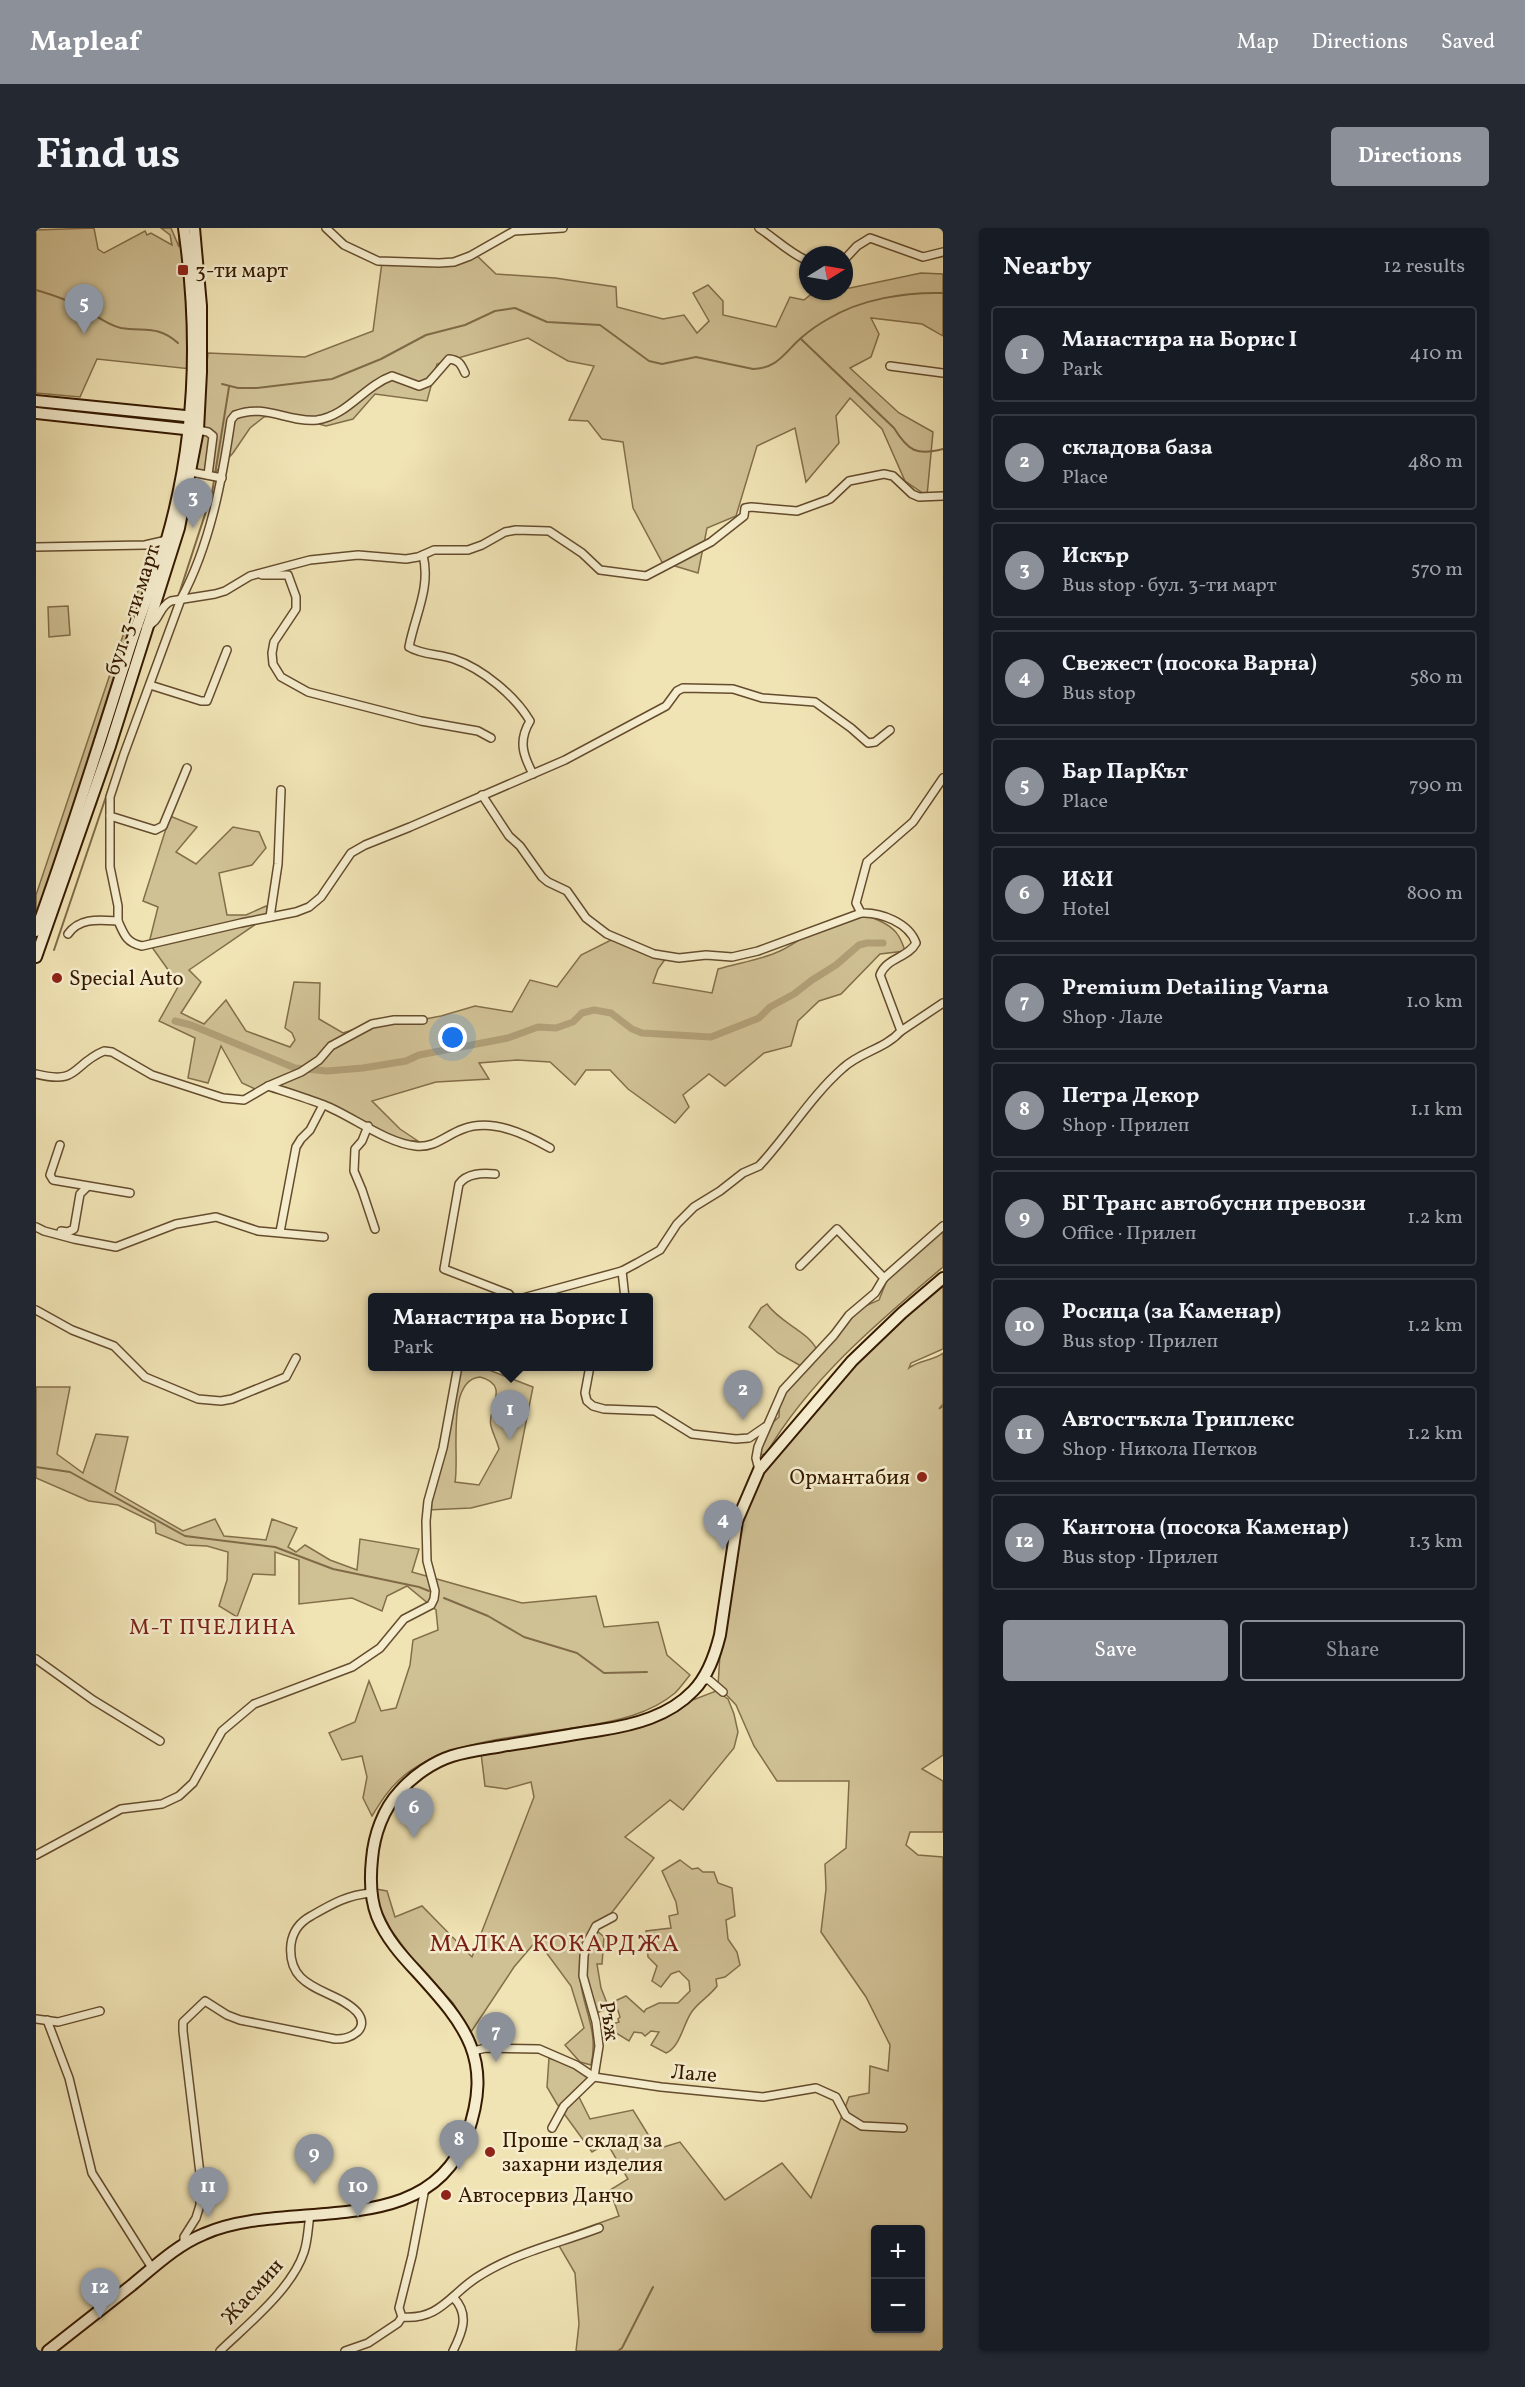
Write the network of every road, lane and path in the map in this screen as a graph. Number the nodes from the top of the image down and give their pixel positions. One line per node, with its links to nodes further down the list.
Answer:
1 (184, 228): 15 (street, бул. 3-ти март)
2 (194, 228): 15 (street, бул. 3-ти март)
3 (326, 228): 6 (street)
4 (563, 228): 6 (street)
5 (759, 228): 9 (street)
6 (335, 232)
7 (853, 250): 8 (street)
8 (943, 252)
9 (799, 256)
10 (890, 366): 12 (street)
11 (465, 373): 18 (street)
12 (943, 374)
13 (36, 401): 15 (street)
14 (36, 413): 16 (street)
15 (194, 417): 16 (street, бул. 3-ти март)
16 (193, 430): 17 (street, бул. 3-ти март); 18 (street); 20 (street, бул. 3-ти март)
17 (191, 472): 18 (street); 25 (street, бул. 3-ти март)
18 (215, 477): 24 (street)
19 (943, 496): 22 (street)
20 (167, 540): 21 (street); 39 (street, бул. 3-ти март)
21 (36, 547)
22 (423, 555): 23 (street); 31 (street)
23 (250, 576): 24 (street); 29 (street)
24 (178, 600): 25 (street); 27 (street)
25 (146, 627): 41 (street, бул. 3-ти март)
26 (227, 650): 27 (street)
27 (150, 685): 35 (street)
28 (890, 730): 31 (street)
29 (491, 738)
30 (187, 768): 35 (street)
31 (533, 774): 34 (street)
32 (943, 778): 36 (street)
33 (281, 790): 37 (street)
34 (482, 795): 36 (street); 37 (street)
35 (110, 816): 38 (street)
36 (861, 913): 44 (street)
37 (270, 917): 38 (street)
38 (118, 921): 40 (street)
39 (36, 931)
40 (68, 934)
41 (36, 957)
42 (943, 1003): 44 (street)
43 (423, 1020): 46 (street)
44 (901, 1031): 61 (street)
45 (36, 1074): 46 (street)
46 (268, 1086): 47 (street)
47 (323, 1105): 48 (street); 58 (street)
48 (368, 1126): 50 (street); 56 (street)
49 (60, 1145): 52 (street)
50 (550, 1148)
51 (495, 1174): 64 (street)
52 (87, 1187): 53 (street); 57 (street)
53 (130, 1193)
54 (943, 1226): 62 (street)
55 (36, 1227): 57 (street)
56 (375, 1229)
57 (53, 1232): 58 (street)
58 (280, 1232): 59 (street)
59 (324, 1237)
60 (800, 1266): 62 (street)
61 (622, 1271): 65 (street); 66 (street)
62 (884, 1278): 71 (street)
63 (943, 1278): 72 (street)
64 (507, 1293)
65 (541, 1293)
66 (624, 1293)
67 (36, 1310): 68 (street)
68 (296, 1358)
69 (457, 1371): 77 (street)
70 (589, 1371): 71 (street)
71 (767, 1426): 72 (street)
72 (759, 1470): 74 (street)
73 (36, 1659): 76 (street)
74 (702, 1680): 75 (street); 78 (street)
75 (723, 1692)
76 (160, 1741)
77 (36, 1855)
78 (371, 1893): 83 (street); 90 (street)
79 (613, 1917): 84 (street, Ръж)
80 (100, 2012): 82 (street)
81 (36, 2019): 82 (street)
82 (47, 2020): 91 (street)
83 (473, 2051): 84 (street, Лале); 87 (street)
84 (594, 2077): 85 (street); 86 (street, Лале)
85 (552, 2128)
86 (903, 2128)
87 (425, 2188): 88 (street); 93 (street)
88 (310, 2215): 90 (street); 95 (street, Жасмин)
89 (598, 2228): 92 (street)
90 (184, 2244): 91 (street)
91 (152, 2268): 94 (street)
92 (454, 2298): 93 (street); 97 (street)
93 (402, 2317): 96 (street)
94 (48, 2351)
95 (220, 2351)
96 (345, 2351)
97 (453, 2351)

